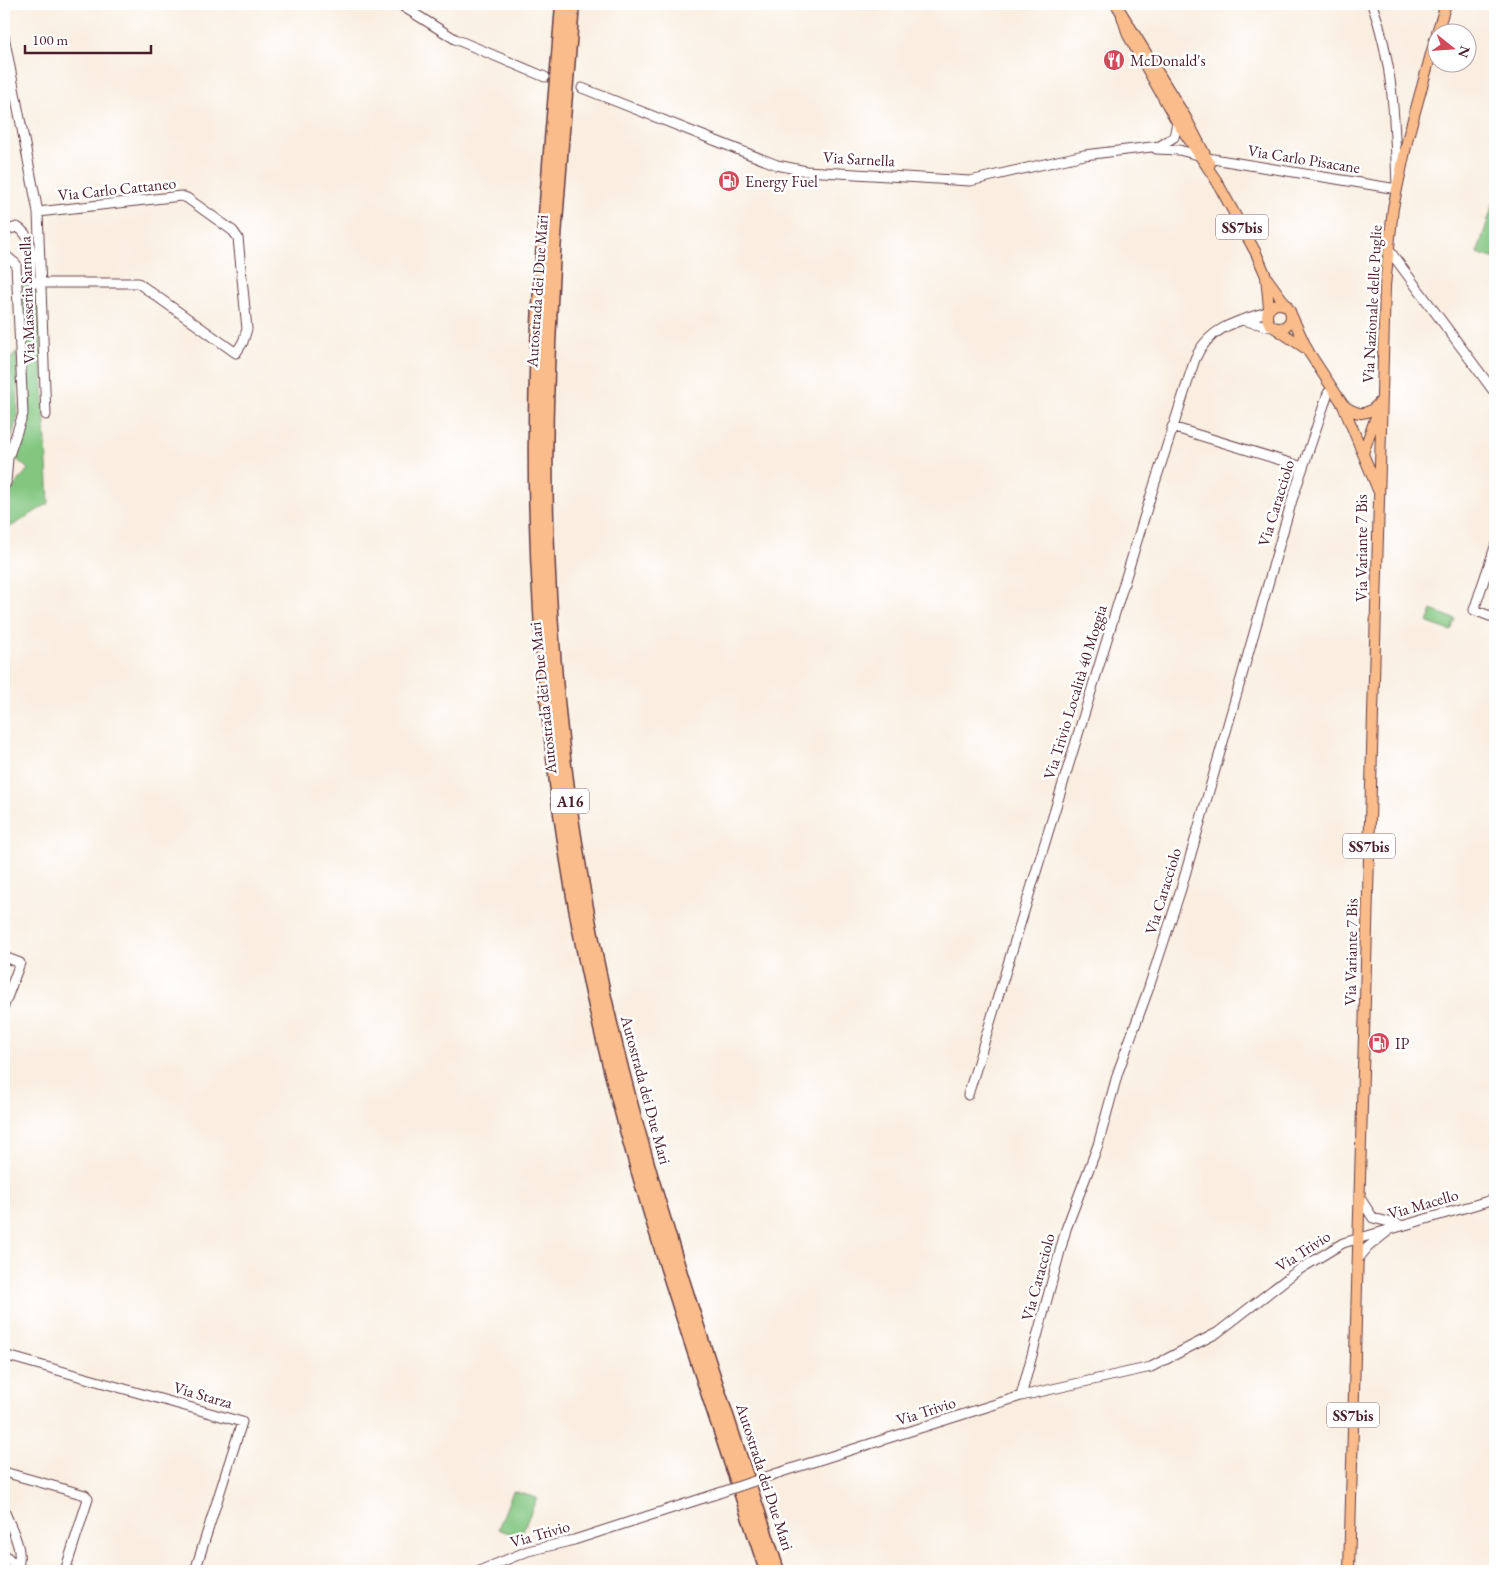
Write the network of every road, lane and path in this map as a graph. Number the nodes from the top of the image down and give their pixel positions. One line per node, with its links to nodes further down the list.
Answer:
1 (399, 4): 11 (street)
2 (562, 4): 61 (highway, Autostrada dei Due Mari / A16)
3 (573, 4): 62 (highway, Autostrada dei Due Mari / A16)
4 (1116, 4): 7 (main road, Via Variante 7 Bis / SS7bis)
5 (1372, 4): 19 (street)
6 (1446, 4): 8 (main road, Via Nazionale delle Puglie)
7 (1122, 16): 13 (main road, Via Variante 7 Bis / SS7bis); 14 (main road, Via Variante 7 Bis / SS7bis)
8 (1441, 22)
9 (4, 36): 20 (street, Via Masseria Sarnella)
10 (1426, 72): 19 (main road, Via Nazionale delle Puglie)
11 (545, 77)
12 (582, 88): 16 (street, Via Sarnella)
13 (1174, 102): 15 (main road, Via Variante 7 Bis / SS7bis); 18 (main road, Via Variante 7 Bis / SS7bis)
14 (1177, 122): 15 (main road, Via Variante 7 Bis / SS7bis); 16 (street)
15 (1187, 137): 17 (street); 18 (main road, Via Variante 7 Bis / SS7bis)
16 (1146, 148): 17 (street, Via Carlo Pisacane)
17 (1179, 150): 18 (street, Via Carlo Pisacane)
18 (1202, 157): 19 (street, Via Carlo Pisacane); 24 (main road, Via Variante 7 Bis / SS7bis)
19 (1397, 189): 22 (main road, Via Nazionale delle Puglie)
20 (38, 212): 25 (street, Via Masseria Sarnella); 25 (street, Via Carlo Cattaneo)
21 (4, 235): 25 (street)
22 (1389, 250): 32 (street); 33 (main road, Via Nazionale delle Puglie)
23 (4, 254): 40 (street)
24 (1266, 276): 26 (main road, Via Variante 7 Bis / SS7bis); 27 (main road, Via Variante 7 Bis / SS7bis)
25 (41, 285): 35 (street, Via Masseria Sarnella)
26 (1268, 310): 27 (main road); 28 (street, Via Trivio Località 40 Moggia); 29 (main road, SS7bis)
27 (1289, 311): 29 (main road); 30 (main road, Via Variante 7 Bis / SS7bis)
28 (1241, 320): 29 (street); 36 (street, Via Trivio Località 40 Moggia)
29 (1274, 327): 30 (main road, Via Variante 7 Bis / SS7bis)
30 (1308, 350): 34 (main road, Via Variante 7 Bis / SS7bis)
31 (1328, 393): 39 (street, Via Caracciolo)
32 (1495, 393)
33 (1382, 400): 34 (main road, Via Nazionale delle Puglie); 37 (main road, Via Nazionale delle Puglie); 38 (main road, Via Nazionale delle Puglie)
34 (1342, 403): 38 (main road, Via Variante 7 Bis / SS7bis)
35 (46, 415)
36 (1172, 427): 39 (street); 46 (street, Via Trivio Località 40 Moggia)
37 (1381, 446): 38 (main road); 41 (main road, Via Nazionale delle Puglie)
38 (1363, 453): 41 (main road, Via Variante 7 Bis / SS7bis)
39 (1303, 466): 53 (street, Via Caracciolo)
40 (5, 482)
41 (1380, 494): 47 (main road, Via Variante 7 Bis / SS7bis)
42 (1495, 547): 43 (street)
43 (1495, 618)
44 (4, 957): 45 (street)
45 (4, 1006)
46 (968, 1095)
47 (1360, 1198): 49 (street); 50 (main road, Via Variante 7 Bis / SS7bis)
48 (1495, 1199): 49 (street, Via Macello)
49 (1398, 1226): 50 (street, Via Macello); 51 (street)
50 (1359, 1239): 51 (main road, Via Variante 7 Bis / SS7bis); 53 (street, Via Trivio)
51 (1358, 1260): 63 (main road, Via Variante 7 Bis / SS7bis)
52 (4, 1355): 59 (street, Via Starza)
53 (1021, 1396): 60 (street, Via Trivio, bridge)
54 (4, 1472): 58 (street)
55 (4, 1510): 57 (street)
56 (4, 1554): 57 (street)
57 (18, 1570)
58 (65, 1571)
59 (195, 1571)
60 (479, 1571)
61 (766, 1571)
62 (778, 1571)
63 (1349, 1571)

